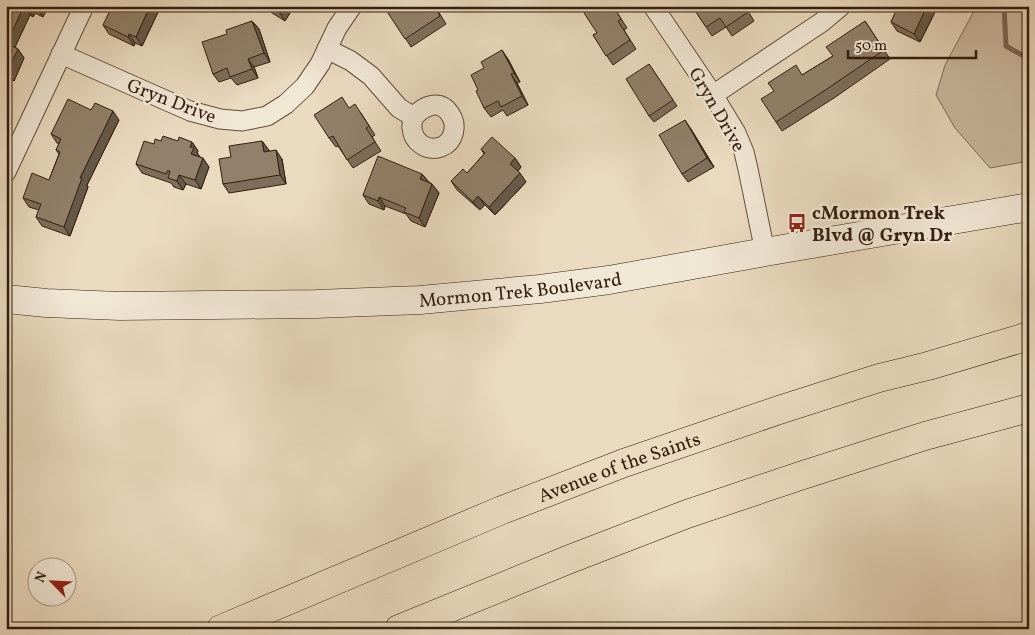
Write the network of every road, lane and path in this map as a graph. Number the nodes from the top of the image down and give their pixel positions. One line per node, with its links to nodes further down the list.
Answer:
1 (84, 6): 6 (street)
2 (352, 6): 5 (street, Gryn Drive)
3 (653, 6): 7 (street, Gryn Drive)
4 (841, 6): 7 (street)
5 (327, 49): 6 (street, Gryn Drive); 8 (street)
6 (61, 54): 9 (street)
7 (713, 94): 11 (street, Gryn Drive)
8 (414, 117)
9 (6, 172)
10 (1029, 207): 11 (main road, Mormon Trek Boulevard)
11 (765, 252): 12 (main road, Mormon Trek Boulevard)
12 (6, 299)
13 (1029, 336): 15 (highway, Avenue of the Saints)
14 (1029, 408): 16 (highway)
15 (221, 629)
16 (399, 629)

